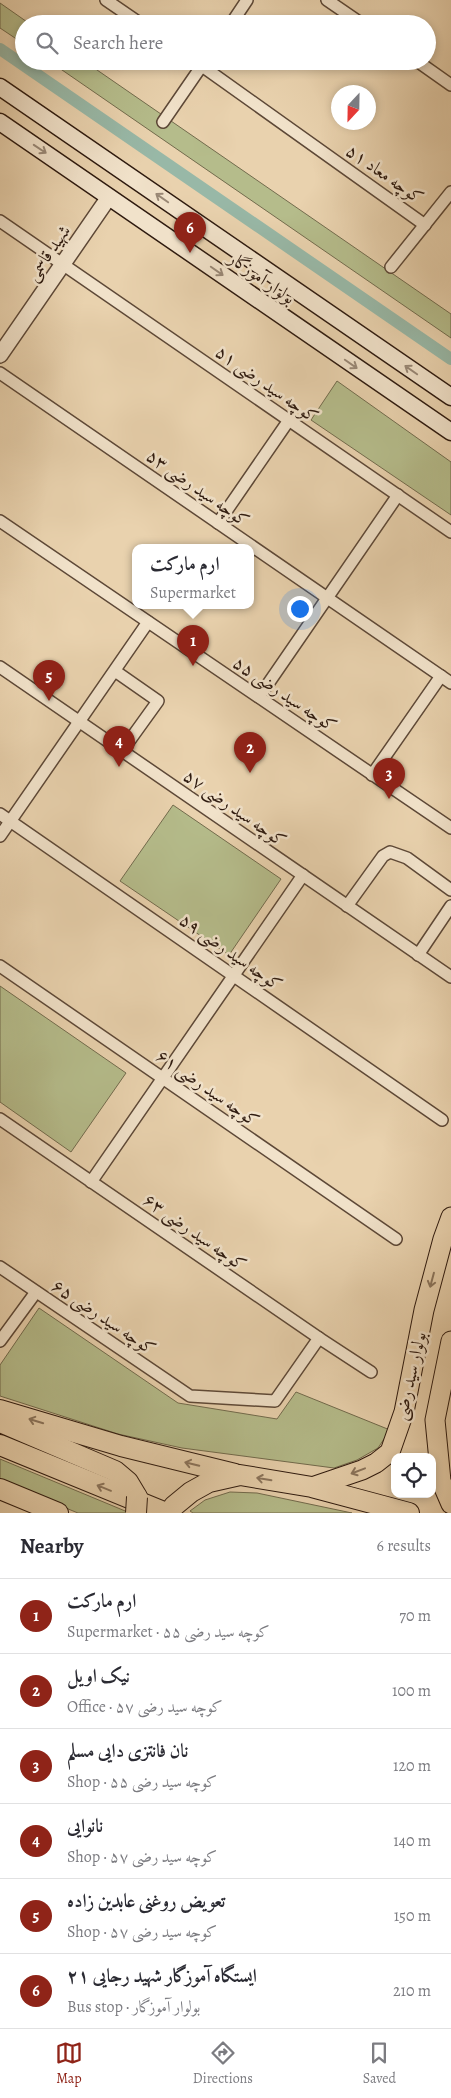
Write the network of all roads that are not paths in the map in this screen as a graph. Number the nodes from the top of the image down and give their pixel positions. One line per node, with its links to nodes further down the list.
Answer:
1 (106, 0): 4 (street)
2 (247, 0): 5 (street)
3 (327, 0): 6 (street)
4 (128, 15)
5 (237, 15)
6 (349, 15)
7 (196, 70): 13 (street)
8 (211, 70): 17 (street, کوچه معاد ۵۱)
9 (430, 70): 10 (street)
10 (451, 85)
11 (0, 87): 22 (main road, بولوار آموزگار, one-way to 11)
12 (0, 122): 15 (main road, بولوار آموزگار, one-way to 15)
13 (163, 122)
14 (451, 192): 17 (street)
15 (109, 197): 18 (street, شهید قاسمی); 24 (main road, بولوار آموزگار, one-way to 24)
16 (0, 222): 18 (street, کوچه سید رضی ۵۱)
17 (425, 224): 19 (street)
18 (62, 264): 20 (street, شهید قاسمی); 23 (street, کوچه سید رضی ۵۱)
19 (391, 267)
20 (0, 355)
21 (0, 373): 27 (street, کوچه سید رضی ۵۳)
22 (451, 397)
23 (289, 420): 25 (street, کوچه سید رضی ۵۱); 27 (street)
24 (451, 432)
25 (398, 495): 28 (street, کوچه سید رضی ۵۱); 31 (street)
26 (0, 521): 32 (street, کوچه سید رضی ۵۵)
27 (218, 523): 29 (street, کوچه سید رضی ۵۳)
28 (451, 532)
29 (249, 544)
30 (254, 548): 31 (street, کوچه سید رضی ۵۳)
31 (327, 598): 35 (street, کوچه سید رضی ۵۳); 37 (street)
32 (148, 622): 34 (street); 37 (street, کوچه سید رضی ۵۵)
33 (0, 667): 38 (street, کوچه سید رضی ۵۷)
34 (115, 671): 38 (street); 39 (street)
35 (441, 676): 36 (street, کوچه سید رضی ۵۳); 40 (street)
36 (451, 684)
37 (259, 697): 40 (street, کوچه سید رضی ۵۵)
38 (79, 722): 39 (street, کوچه سید رضی ۵۷); 42 (street)
39 (122, 751): 45 (street, کوچه سید رضی ۵۷)
40 (372, 775): 43 (street, کوچه سید رضی ۵۵)
41 (0, 814): 42 (street, کوچه سید رضی ۵۹)
42 (10, 822): 44 (street); 51 (street, کوچه سید رضی ۵۹)
43 (451, 828)
44 (0, 836)
45 (303, 876): 47 (street, کوچه سید رضی ۵۷); 51 (street)
46 (451, 890): 47 (street)
47 (347, 906): 49 (street, کوچه سید رضی ۵۷)
48 (451, 906): 49 (street)
49 (418, 955): 52 (street, کوچه سید رضی ۵۷)
50 (0, 966): 53 (street, کوچه سید رضی ۶۱)
51 (234, 975): 53 (street); 55 (street, کوچه سید رضی ۵۹)
52 (451, 978)
53 (163, 1078): 56 (street); 58 (street, کوچه سید رضی ۶۱)
54 (0, 1119): 56 (street, کوچه سید رضی ۶۳)
55 (442, 1120)
56 (91, 1182): 61 (street, کوچه سید رضی ۶۳)
57 (451, 1217): 68 (main road, بولوار سید رضی, one-way to 68)
58 (396, 1238)
59 (0, 1267): 60 (street, کوچه سید رضی ۶۵)
60 (36, 1292): 61 (street, کوچه سید رضی ۶۵); 62 (street)
61 (319, 1338): 64 (street, کوچه سید رضی ۶۳)
62 (0, 1341)
63 (451, 1341): 69 (main road, بولوار سید رضی)
64 (371, 1372)
65 (0, 1410): 72 (highway, one-way to 65)
66 (0, 1422): 76 (highway)
67 (0, 1445): 77 (highway, one-way to 67)
68 (394, 1453)
69 (436, 1453)
70 (391, 1460): 73 (main road, بولوار سید رضی, one-way to 73)
71 (436, 1468): 75 (main road, بولوار سید رضی)
72 (240, 1476): 73 (highway, one-way to 72); 77 (highway)
73 (312, 1487): 79 (highway)
74 (0, 1489): 78 (highway)
75 (451, 1504)
76 (136, 1505)
77 (170, 1511)
78 (58, 1513)
79 (409, 1513)

